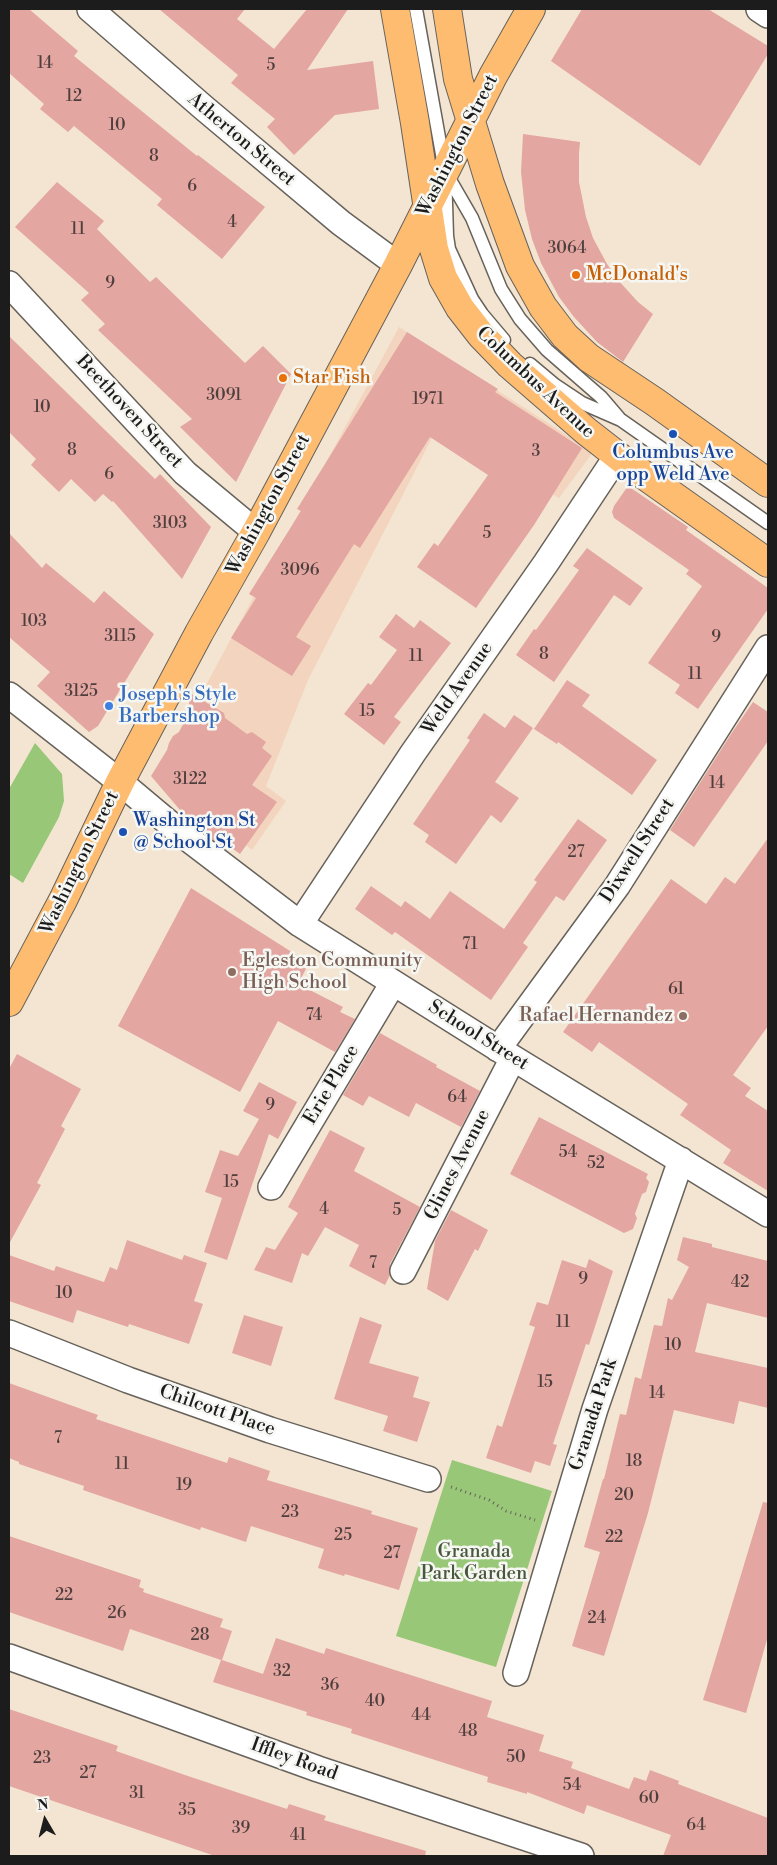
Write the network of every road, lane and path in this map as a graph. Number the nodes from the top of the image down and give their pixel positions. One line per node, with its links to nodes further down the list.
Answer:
1 (90, 9): 11 (street, Atherton Street)
2 (395, 9): 10 (main road, Columbus Avenue)
3 (416, 9): 9 (lane, Columbus Avenue)
4 (447, 9): 8 (main road)
5 (531, 9): 8 (main road, Washington Street)
6 (758, 9): 7 (street)
7 (768, 15)
8 (470, 121): 9 (main road, Washington Street); 15 (main road)
9 (445, 171): 10 (main road, Washington Street); 13 (lane, Columbus Avenue); 13 (lane, Columbus Avenue)
10 (426, 208): 11 (main road, Washington Street); 14 (main road, Columbus Avenue)
11 (398, 265): 17 (main road, Washington Street)
12 (9, 284): 17 (street, Beethoven Street)
13 (621, 420): 16 (lane, Columbus Avenue)
14 (617, 456): 18 (main road, Columbus Avenue); 22 (street, Weld Avenue)
15 (768, 483)
16 (768, 523)
17 (256, 532): 21 (main road, Washington Street)
18 (768, 563)
19 (768, 648): 25 (street, Dixwell Street)
20 (9, 695): 21 (street, School Street)
21 (120, 782): 22 (street, School Street); 24 (main road, Washington Street)
22 (300, 924): 23 (street, School Street)
23 (393, 983): 25 (street, School Street); 27 (street, Erie Place)
24 (9, 1002)
25 (506, 1053): 26 (street, School Street); 29 (street, Glines Avenue)
26 (681, 1160): 28 (street, School Street); 34 (street, Granada Park)
27 (271, 1187)
28 (768, 1214)
29 (403, 1271)
30 (9, 1334): 31 (street, Chilcott Place)
31 (437, 1482): 32 (path)
32 (536, 1520)
33 (9, 1657): 35 (street, Iffley Road)
34 (516, 1673)
35 (581, 1856)

